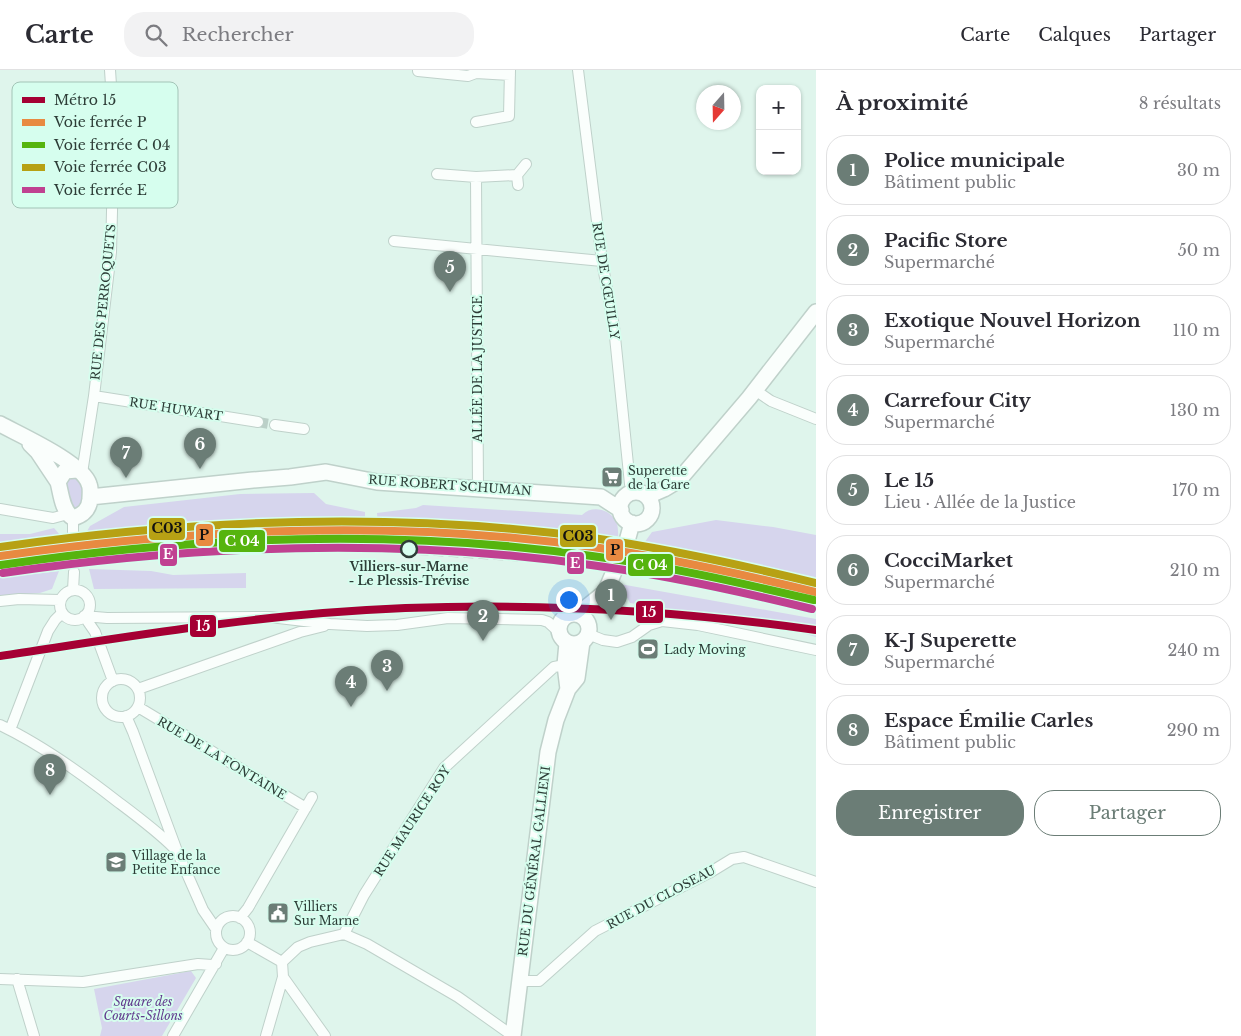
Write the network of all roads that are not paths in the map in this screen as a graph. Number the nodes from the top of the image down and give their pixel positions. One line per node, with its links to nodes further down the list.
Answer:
1 (578, 70): 11 (street, RUE DE CŒUILLY)
2 (418, 71): 3 (street)
3 (510, 72): 4 (street)
4 (476, 122)
5 (526, 164): 7 (street)
6 (436, 174): 7 (street)
7 (476, 177): 10 (street, ALLÉE DE LA JUSTICE)
8 (112, 208): 14 (street, RUE DES PERROQUETS)
9 (394, 241): 10 (street)
10 (476, 249): 11 (street); 24 (street, ALLÉE DE LA JUSTICE)
11 (602, 261): 26 (street, RUE DE CŒUILLY)
12 (816, 312): 13 (main road)
13 (755, 390): 15 (street); 22 (main road)
14 (94, 396): 16 (street, RUE HUWART); 21 (street, RUE DES PERROQUETS)
15 (816, 419)
16 (258, 422)
17 (0, 424): 20 (main road)
18 (274, 425): 19 (street)
19 (304, 430)
20 (24, 437): 21 (main road); 23 (main road)
21 (79, 472): 23 (main road); 25 (main road)
22 (679, 480): 26 (main road); 28 (main road)
23 (58, 482): 29 (main road)
24 (478, 488): 25 (main road, RUE ROBERT SCHUMAN); 26 (main road, RUE ROBERT SCHUMAN)
25 (90, 497): 29 (main road)
26 (632, 499): 28 (main road); 30 (main road)
27 (0, 509): 29 (street)
28 (651, 512): 30 (main road)
29 (71, 516): 31 (street)
30 (632, 523): 39 (main road)
31 (72, 539)
32 (74, 572): 33 (street)
33 (73, 590): 34 (street); 37 (street)
34 (60, 600): 35 (street); 36 (street)
35 (0, 601)
36 (62, 613): 37 (street); 48 (street)
37 (84, 616): 38 (street); 42 (street)
38 (330, 624): 39 (street); 44 (street)
39 (577, 631): 40 (street); 41 (main road, RUE DU GÉNÉRAL GALLIENI); 43 (main road, RUE DU GÉNÉRAL GALLIENI)
40 (816, 650)
41 (565, 665): 43 (main road, RUE DU GÉNÉRAL GALLIENI); 55 (street, RUE MAURICE ROY)
42 (113, 681): 44 (street); 46 (street)
43 (568, 688): 64 (main road, RUE DU GÉNÉRAL GALLIENI)
44 (138, 689): 45 (street)
45 (138, 707): 46 (street); 50 (street, RUE DE LA FONTAINE)
46 (126, 716): 51 (street)
47 (0, 725): 48 (street)
48 (10, 730): 51 (street)
49 (312, 797): 50 (street)
50 (306, 808): 53 (street)
51 (177, 851): 54 (street)
52 (816, 882): 64 (street, RUE DU CLOSEAU)
53 (240, 918): 54 (street); 56 (street)
54 (218, 925): 57 (street)
55 (344, 934): 58 (street); 69 (street)
56 (247, 942): 57 (street); 58 (street)
57 (222, 946): 59 (street); 60 (street)
58 (282, 962): 61 (street)
59 (198, 964): 60 (street); 63 (street)
60 (216, 964): 66 (street)
61 (283, 977): 67 (street); 68 (street)
62 (0, 979): 63 (street)
63 (17, 980): 65 (street)
64 (520, 981): 69 (main road, RUE DU GÉNÉRAL GALLIENI)
65 (34, 1036)
66 (174, 1036)
67 (266, 1036)
68 (325, 1036)
69 (513, 1036)

